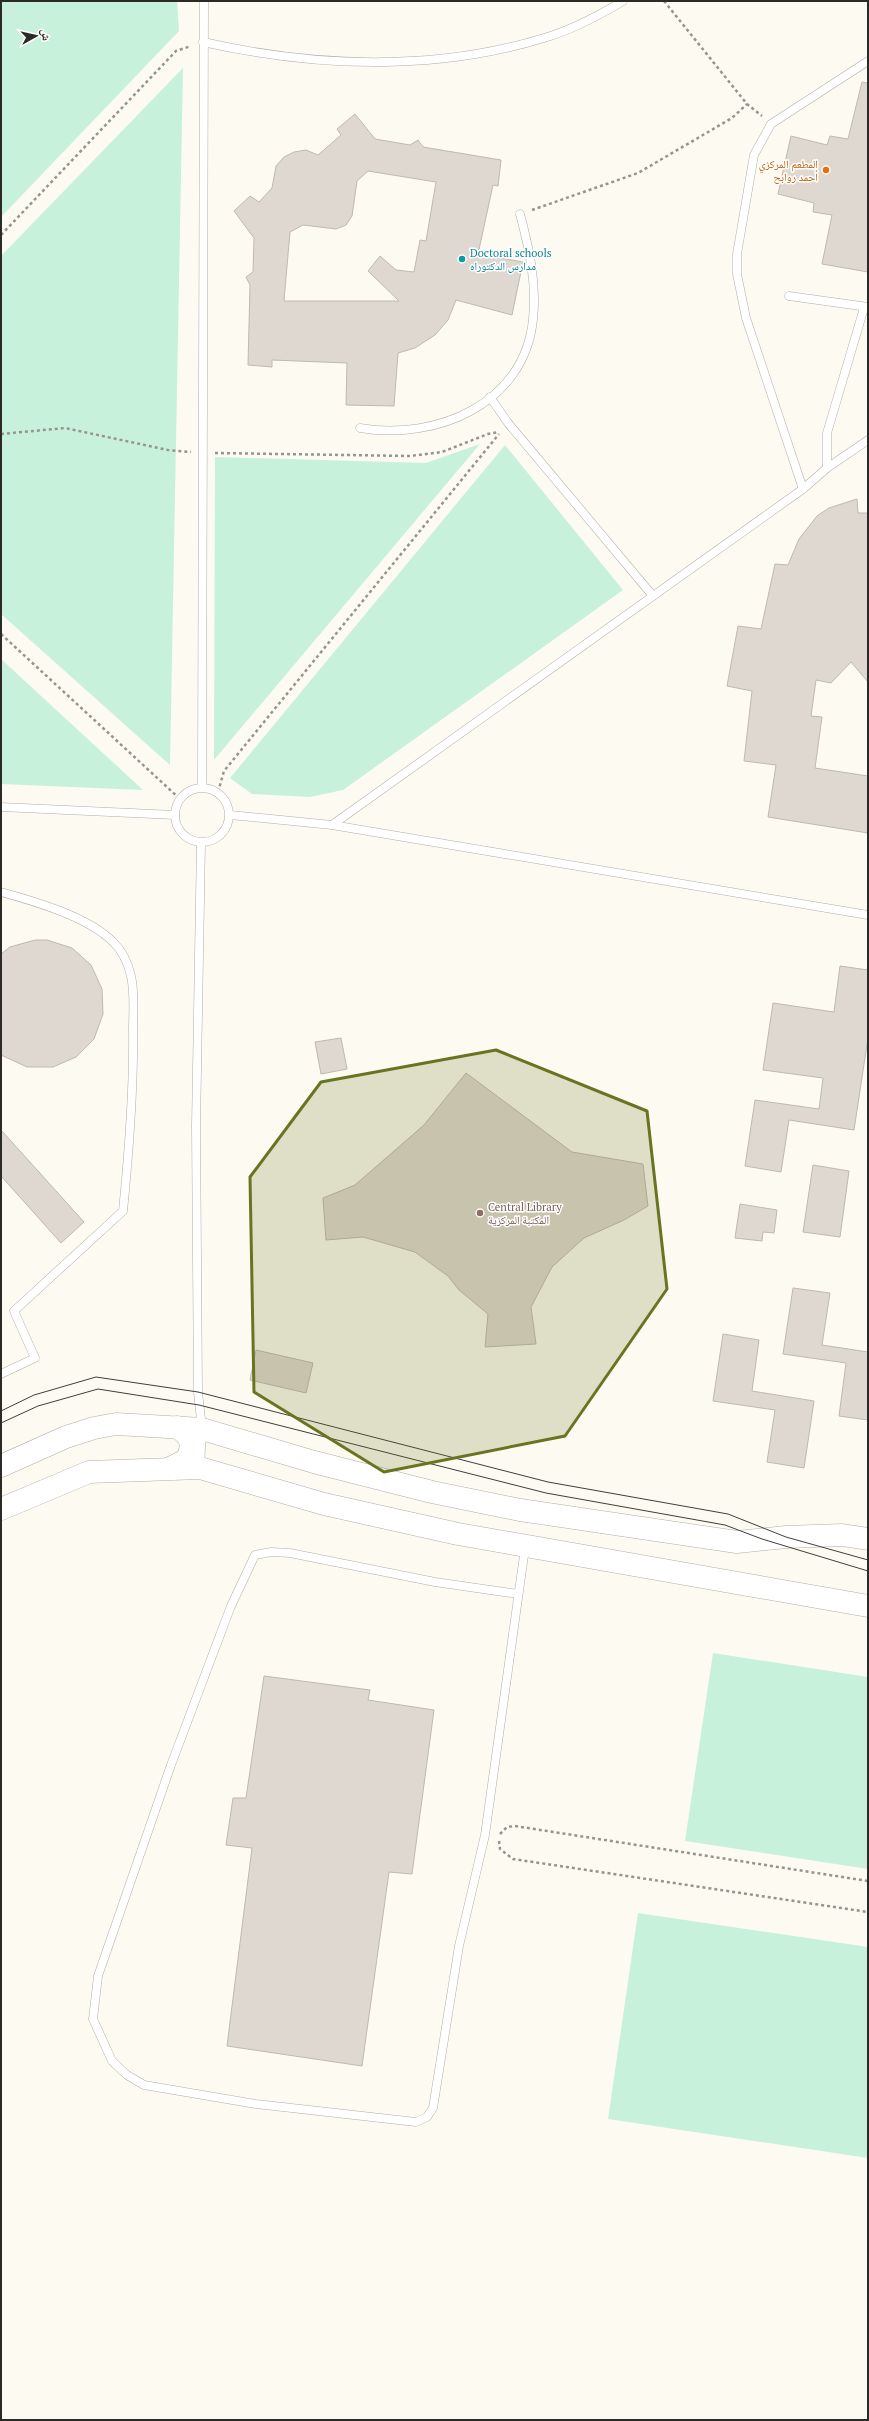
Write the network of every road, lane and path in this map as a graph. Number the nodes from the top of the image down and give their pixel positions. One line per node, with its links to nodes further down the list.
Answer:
1 (204, 1): 4 (lane)
2 (623, 1): 4 (lane)
3 (664, 1): 6 (path)
4 (203, 42): 9 (path); 16 (lane)
5 (868, 61): 7 (lane)
6 (747, 104): 7 (path); 8 (path)
7 (771, 124): 18 (lane)
8 (520, 214): 12 (lane)
9 (1, 235)
10 (789, 296): 11 (lane)
11 (866, 308): 17 (lane)
12 (490, 397): 13 (lane); 19 (lane)
13 (360, 428)
14 (1, 434): 16 (path)
15 (868, 440): 17 (lane)
16 (203, 453): 21 (lane); 22 (path)
17 (827, 468): 18 (lane)
18 (803, 489): 19 (lane)
19 (653, 596): 27 (lane)
20 (1, 634): 23 (path)
21 (202, 787): 22 (lane); 23 (lane)
22 (218, 792): 26 (lane)
23 (180, 799): 25 (lane)
24 (1, 807): 25 (lane)
25 (175, 815): 28 (lane)
26 (230, 815): 27 (lane); 28 (lane)
27 (332, 825): 30 (lane)
28 (201, 843): 33 (lane)
29 (1, 892): 31 (lane)
30 (868, 914)
31 (1, 1374)
32 (177, 1427): 33 (street); 34 (street); 35 (street)
33 (202, 1428): 36 (lane); 38 (street)
34 (1, 1466)
35 (170, 1468): 36 (street); 37 (street)
36 (200, 1468): 39 (street)
37 (1, 1509)
38 (868, 1539)
39 (525, 1548): 40 (lane); 41 (street)
40 (518, 1594): 40 (lane)
41 (868, 1606)
42 (868, 1881): 43 (path)
43 (868, 1912)

